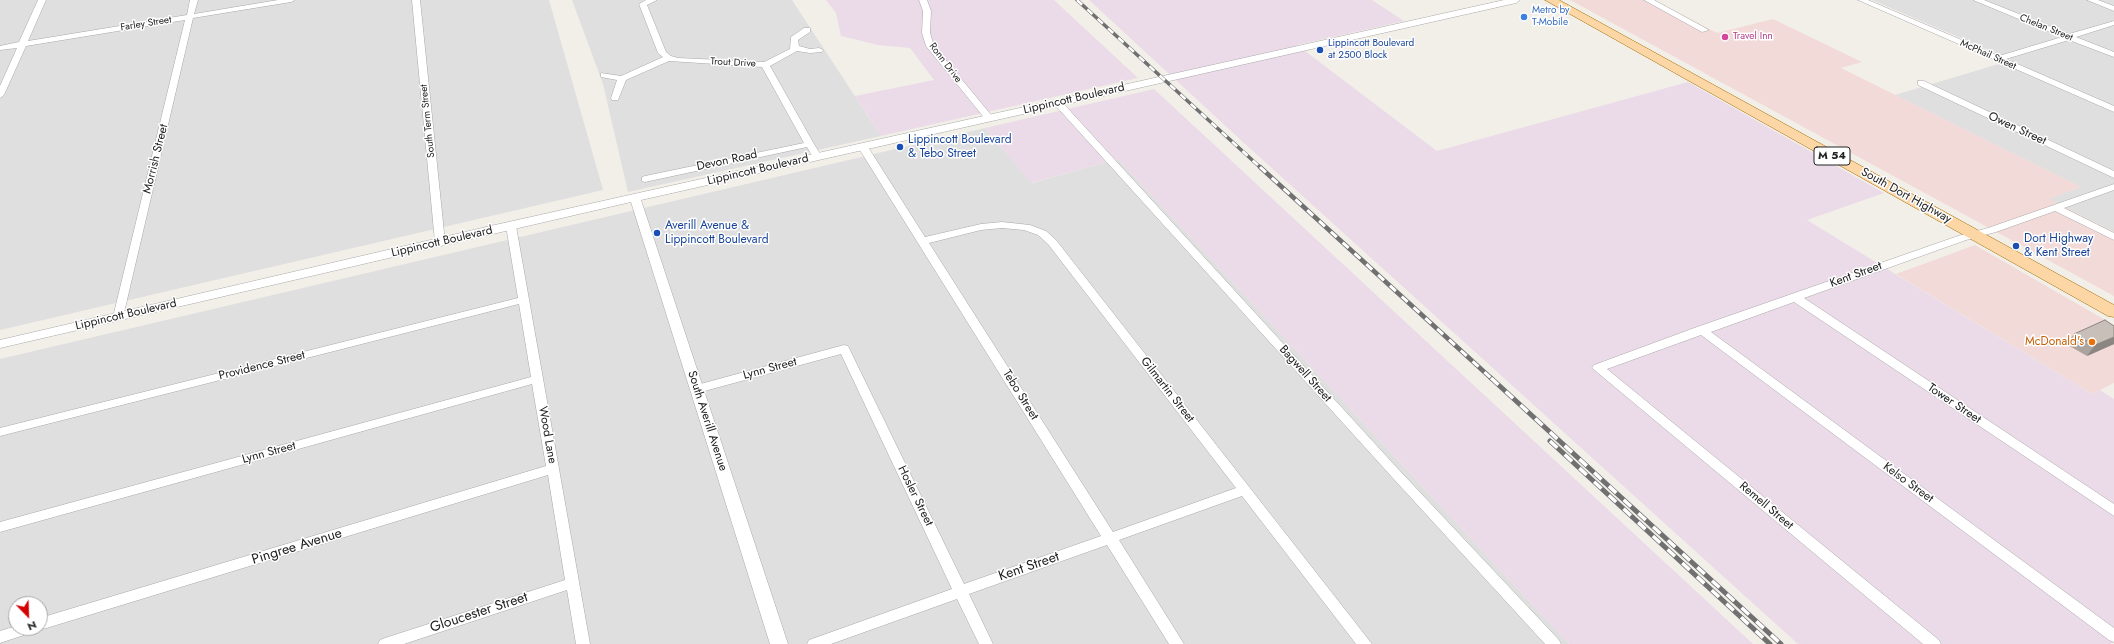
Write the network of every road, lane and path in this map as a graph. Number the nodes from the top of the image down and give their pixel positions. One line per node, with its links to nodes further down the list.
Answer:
1 (42, 0): 19 (street)
2 (194, 0): 14 (street, Morrish Street)
3 (291, 0): 14 (street, Farley Street)
4 (416, 0): 47 (street, South Term Street)
5 (653, 0): 24 (street)
6 (922, 0): 34 (street, Ronn Drive)
7 (1516, 0): 32 (street, Lippincott Boulevard)
8 (1551, 0): 44 (main road, South Dort Highway / M 54)
9 (1648, 0): 17 (street)
10 (1862, 0): 25 (street, McPhail Street)
11 (1977, 0): 18 (street, Chelan Street)
12 (2091, 0): 13 (street)
13 (2114, 9)
14 (190, 17): 19 (street, Farley Street); 51 (street, Morrish Street)
15 (2114, 23): 18 (street)
16 (807, 30): 21 (street)
17 (1705, 30)
18 (2069, 37): 23 (street, Chelan Street); 25 (street)
19 (23, 44): 20 (street, Farley Street); 30 (street)
20 (0, 48)
21 (794, 49): 22 (street); 26 (street)
22 (819, 50)
23 (2114, 55)
24 (668, 58): 26 (street, Trout Drive); 28 (street)
25 (1998, 59): 33 (street, McPhail Street)
26 (765, 65): 35 (street, Trout Drive)
27 (604, 75): 28 (street)
28 (622, 79): 31 (street)
29 (1921, 83): 38 (street, Owen Street)
30 (0, 95)
31 (616, 98)
32 (1058, 103): 34 (street, Lippincott Boulevard); 75 (street, Bagwell Street)
33 (2114, 109)
34 (989, 118): 36 (street, Lippincott Boulevard)
35 (810, 144): 37 (street, Trout Drive); 39 (street, Devon Road)
36 (862, 147): 37 (street, Lippincott Boulevard); 46 (street, Tebo Street)
37 (816, 157): 41 (street, Lippincott Boulevard)
38 (2114, 175)
39 (645, 178)
40 (2114, 187): 42 (street, Kent Street)
41 (635, 198): 43 (street, Lippincott Boulevard); 57 (street, South Averill Avenue)
42 (2055, 207): 44 (street, Kent Street); 45 (street)
43 (511, 226): 47 (street, Lippincott Boulevard); 49 (street, Wood Lane)
44 (1974, 234): 48 (street, Kent Street); 50 (main road, South Dort Highway / M 54)
45 (2114, 237)
46 (923, 241): 60 (street, Gilmartin Street); 63 (street, Tebo Street)
47 (440, 242): 51 (street, Lippincott Boulevard)
48 (1795, 297): 52 (street, Kent Street); 61 (street, Tower Street)
49 (523, 300): 56 (street, Wood Lane); 58 (street, Providence Street)
50 (2114, 312)
51 (118, 317): 53 (street, Lippincott Boulevard)
52 (1701, 330): 55 (street, Kent Street); 67 (street, Kelso Street)
53 (0, 344)
54 (844, 349): 57 (street, Lynn Street); 65 (street, Hosler Street)
55 (1598, 368): 76 (street, Remell Street)
56 (537, 378): 59 (street, Wood Lane); 62 (street, Lynn Street)
57 (697, 390): 70 (street, South Averill Avenue)
58 (0, 432)
59 (553, 469): 64 (street, Wood Lane); 66 (street, Pingree Avenue)
60 (1245, 490): 63 (street, Kent Street); 74 (street, Gilmartin Street)
61 (2114, 511)
62 (0, 527)
63 (1111, 538): 65 (street, Kent Street); 73 (street, Tebo Street)
64 (572, 582): 68 (street, Gloucester Street); 69 (street, Wood Lane)
65 (960, 591): 71 (street, Kent Street); 72 (street, Hosler Street)
66 (48, 622)
67 (2114, 636)
68 (386, 644)
69 (583, 644)
70 (779, 644)
71 (814, 644)
72 (986, 644)
73 (1177, 644)
74 (1365, 644)
75 (1554, 644)
76 (1934, 644)

